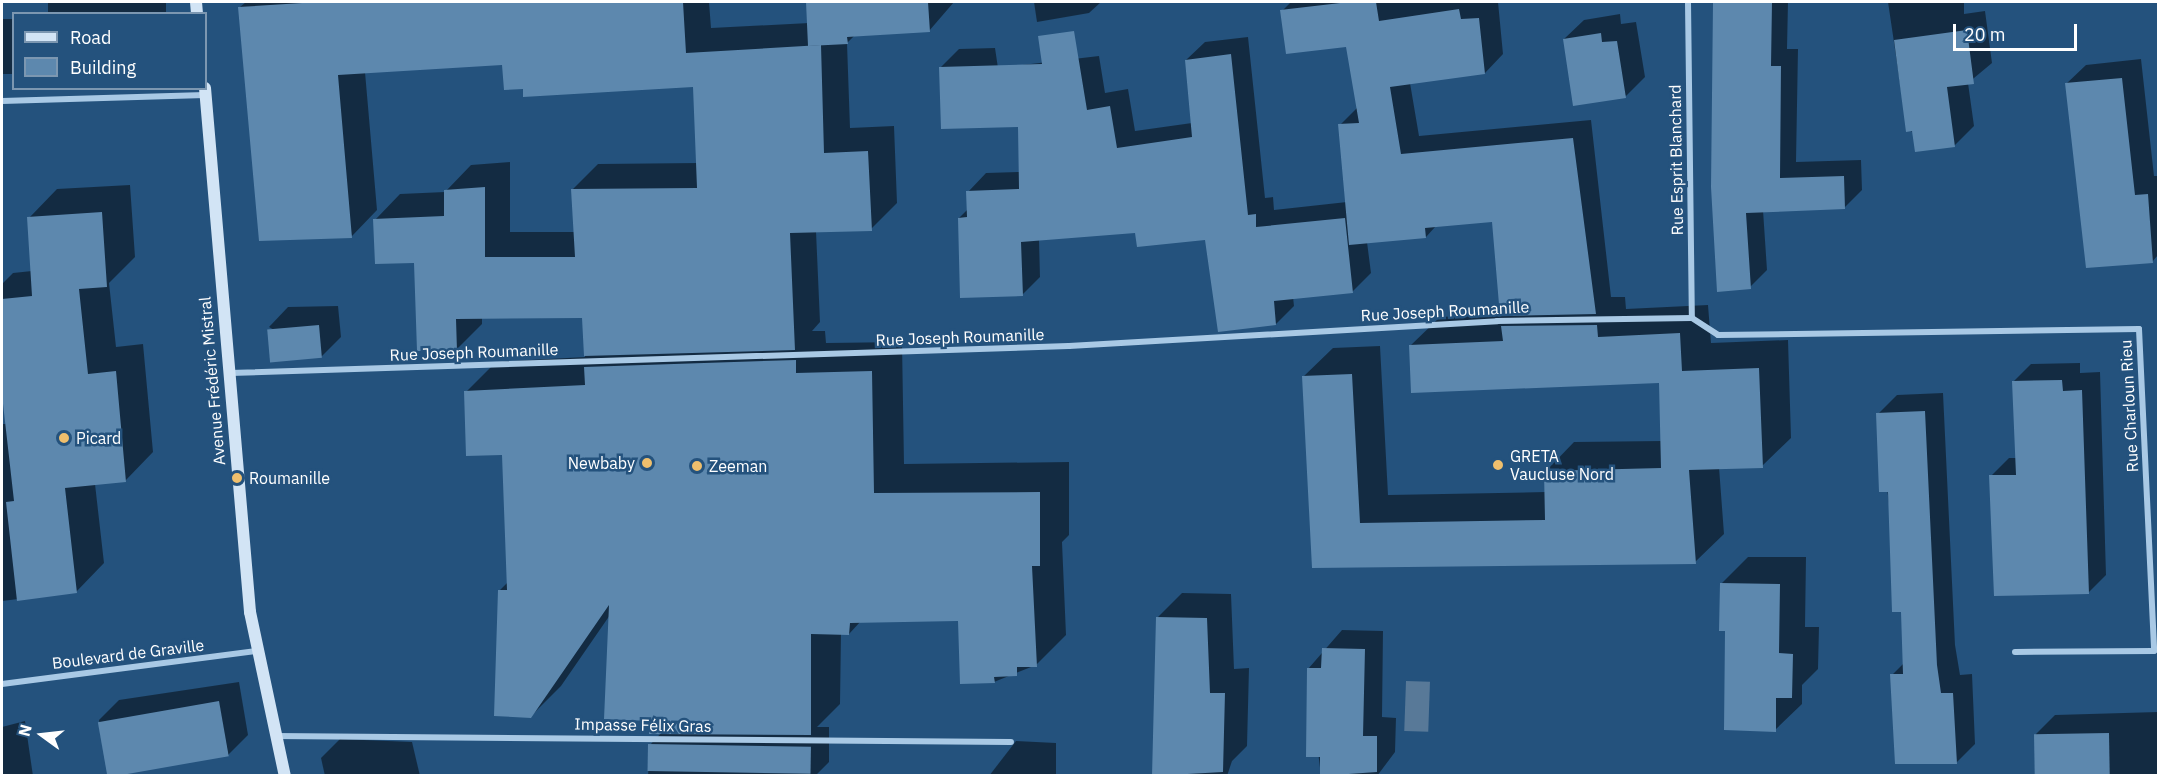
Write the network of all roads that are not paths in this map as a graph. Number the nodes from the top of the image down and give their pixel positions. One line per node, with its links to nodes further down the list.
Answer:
1 (1688, 2): 4 (street, Rue Esprit Blanchard)
2 (205, 92): 3 (street); 5 (main road, Avenue Frédéric Mistral)
3 (2, 101)
4 (1692, 318): 5 (street, Rue Joseph Roumanille); 7 (street, Rue Charloun Rieu)
5 (228, 373): 6 (main road, Avenue Frédéric Mistral)
6 (257, 651): 8 (street, Boulevard de Graville); 9 (main road, Avenue Frédéric Mistral)
7 (2015, 652)
8 (2, 684)
9 (274, 736): 10 (street, Impasse Félix Gras); 11 (main road, Avenue Frédéric Mistral)
10 (1011, 742)
11 (285, 776)

